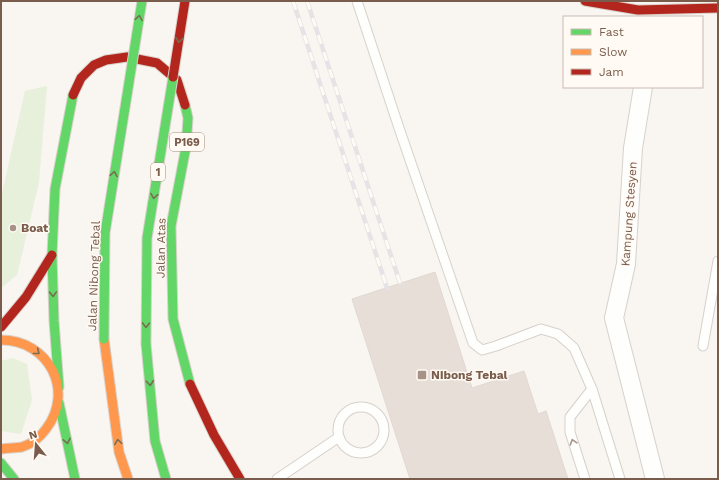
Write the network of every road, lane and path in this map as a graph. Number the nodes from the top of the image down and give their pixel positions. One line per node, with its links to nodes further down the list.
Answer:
1 (142, 1): 21 (main road, Jalan Nibong Tebal, one-way to 1, bridge)
2 (185, 1): 22 (main road, 1, one-way to 22, bridge)
3 (357, 1): 14 (lane)
4 (585, 1): 6 (main road)
5 (718, 8): 6 (main road)
6 (655, 13)
7 (643, 88): 27 (street, Kampung Stesyen)
8 (52, 255): 10 (main road, Jalan Atas); 13 (main road, Jalan Atas / P169, one-way to 13); 23 (main road, Jalan Atas / P169)
9 (718, 260): 12 (lane)
10 (1, 327)
11 (1, 340): 13 (main road, one-way to 13)
12 (703, 346)
13 (59, 387): 15 (main road, Jalan Atas)
14 (592, 389): 25 (lane, one-way to 14); 26 (lane)
15 (59, 403): 17 (main road); 20 (main road, one-way to 20)
16 (339, 437): 16 (lane); 24 (lane)
17 (1, 449)
18 (1, 463): 19 (main road)
19 (14, 479)
20 (75, 479)
21 (128, 479)
22 (166, 479)
23 (240, 479)
24 (277, 479)
25 (585, 479)
26 (620, 479)
27 (654, 479)

